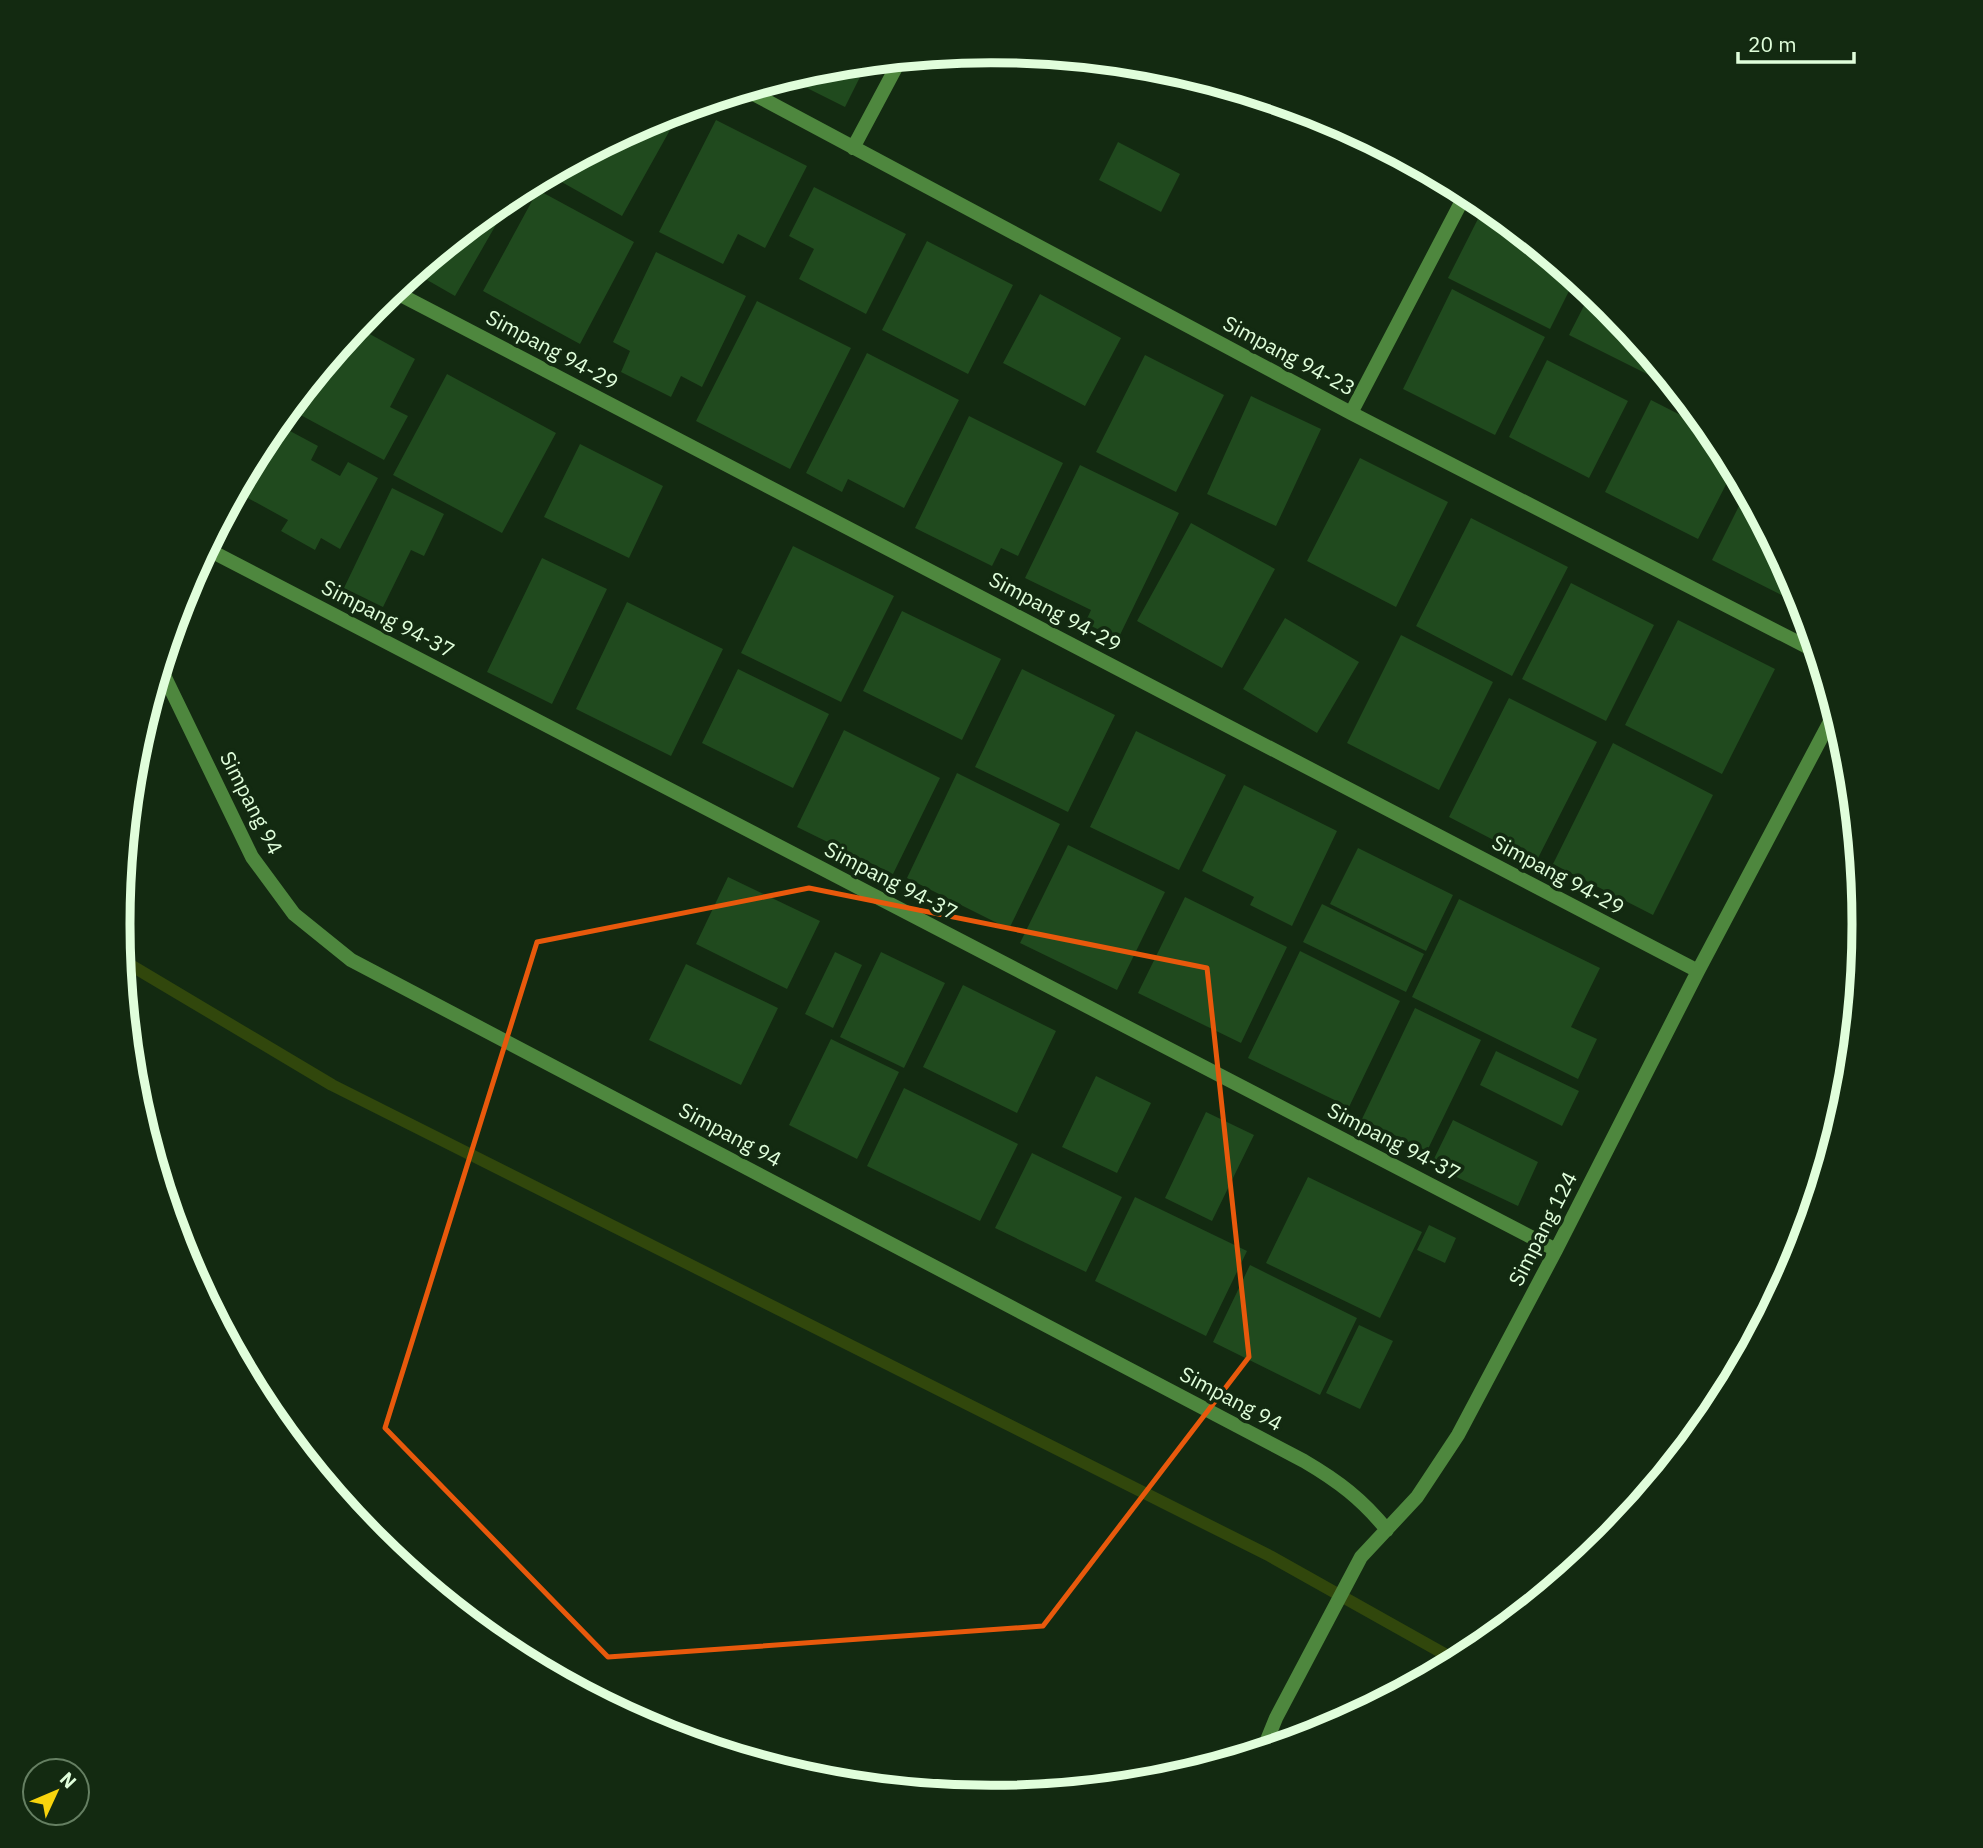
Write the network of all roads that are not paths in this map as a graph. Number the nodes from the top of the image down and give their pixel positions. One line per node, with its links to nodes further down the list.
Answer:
1 (895, 69): 3 (street)
2 (757, 96): 3 (street, Simpang 94-23)
3 (853, 148): 6 (street, Simpang 94-23)
4 (1461, 202): 6 (street)
5 (403, 296): 11 (street, Simpang 94-29)
6 (1351, 413): 8 (street, Simpang 94-23)
7 (215, 553): 12 (street, Simpang 94-37)
8 (1807, 647)
9 (166, 680): 13 (street, Simpang 94)
10 (1829, 724): 11 (street, Simpang 124)
11 (1698, 971): 12 (street, Simpang 124)
12 (1556, 1250): 13 (street, Simpang 124)
13 (1387, 1530): 14 (street, Simpang 124)
14 (1267, 1739)

